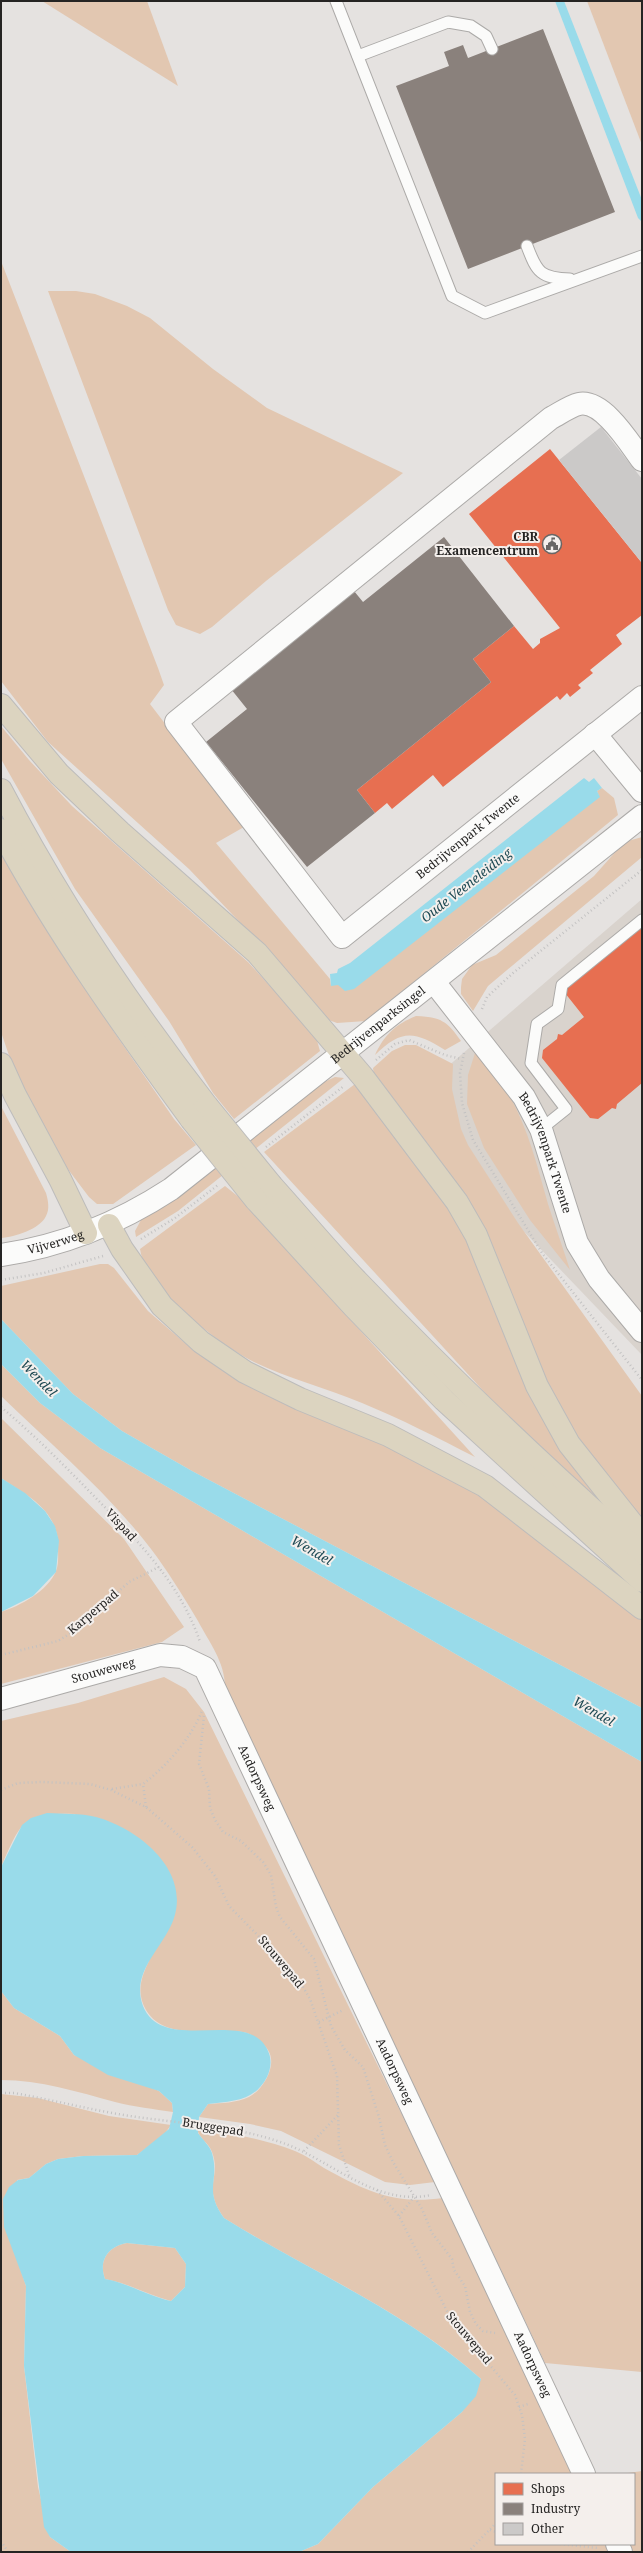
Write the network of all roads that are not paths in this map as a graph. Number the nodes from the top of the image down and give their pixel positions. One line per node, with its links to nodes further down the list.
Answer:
1 (336, 1): 3 (lane)
2 (492, 49): 3 (lane)
3 (358, 56): 6 (lane)
4 (527, 246): 6 (lane)
5 (642, 256): 6 (lane)
6 (578, 279)
7 (642, 460): 10 (street, Bedrijvenpark Twente)
8 (642, 697): 10 (street, Bedrijvenpark Twente)
9 (1, 705): 17 (highway)
10 (595, 734): 12 (street)
11 (1, 790): 25 (highway, bridge)
12 (642, 791)
13 (642, 816): 16 (street, Bedrijvenparksingel)
14 (1, 830): 26 (highway, bridge)
15 (642, 920): 19 (lane)
16 (434, 982): 17 (street, Bedrijvenparksingel); 19 (street, Bedrijvenpark Twente)
17 (344, 1054): 20 (street, Bedrijvenparksingel); 24 (highway)
18 (1, 1064): 21 (highway)
19 (541, 1129): 23 (street, Bedrijvenpark Twente)
20 (109, 1224): 21 (street, Vijverweg); 27 (highway)
21 (86, 1233): 22 (street, Vijverweg)
22 (1, 1255)
23 (642, 1331)
24 (642, 1536)
25 (642, 1554)
26 (642, 1581)
27 (642, 1608)
28 (205, 1668): 29 (street, Stouweweg); 30 (street, Aadorpsweg)
29 (1, 1699)
30 (584, 2473)

